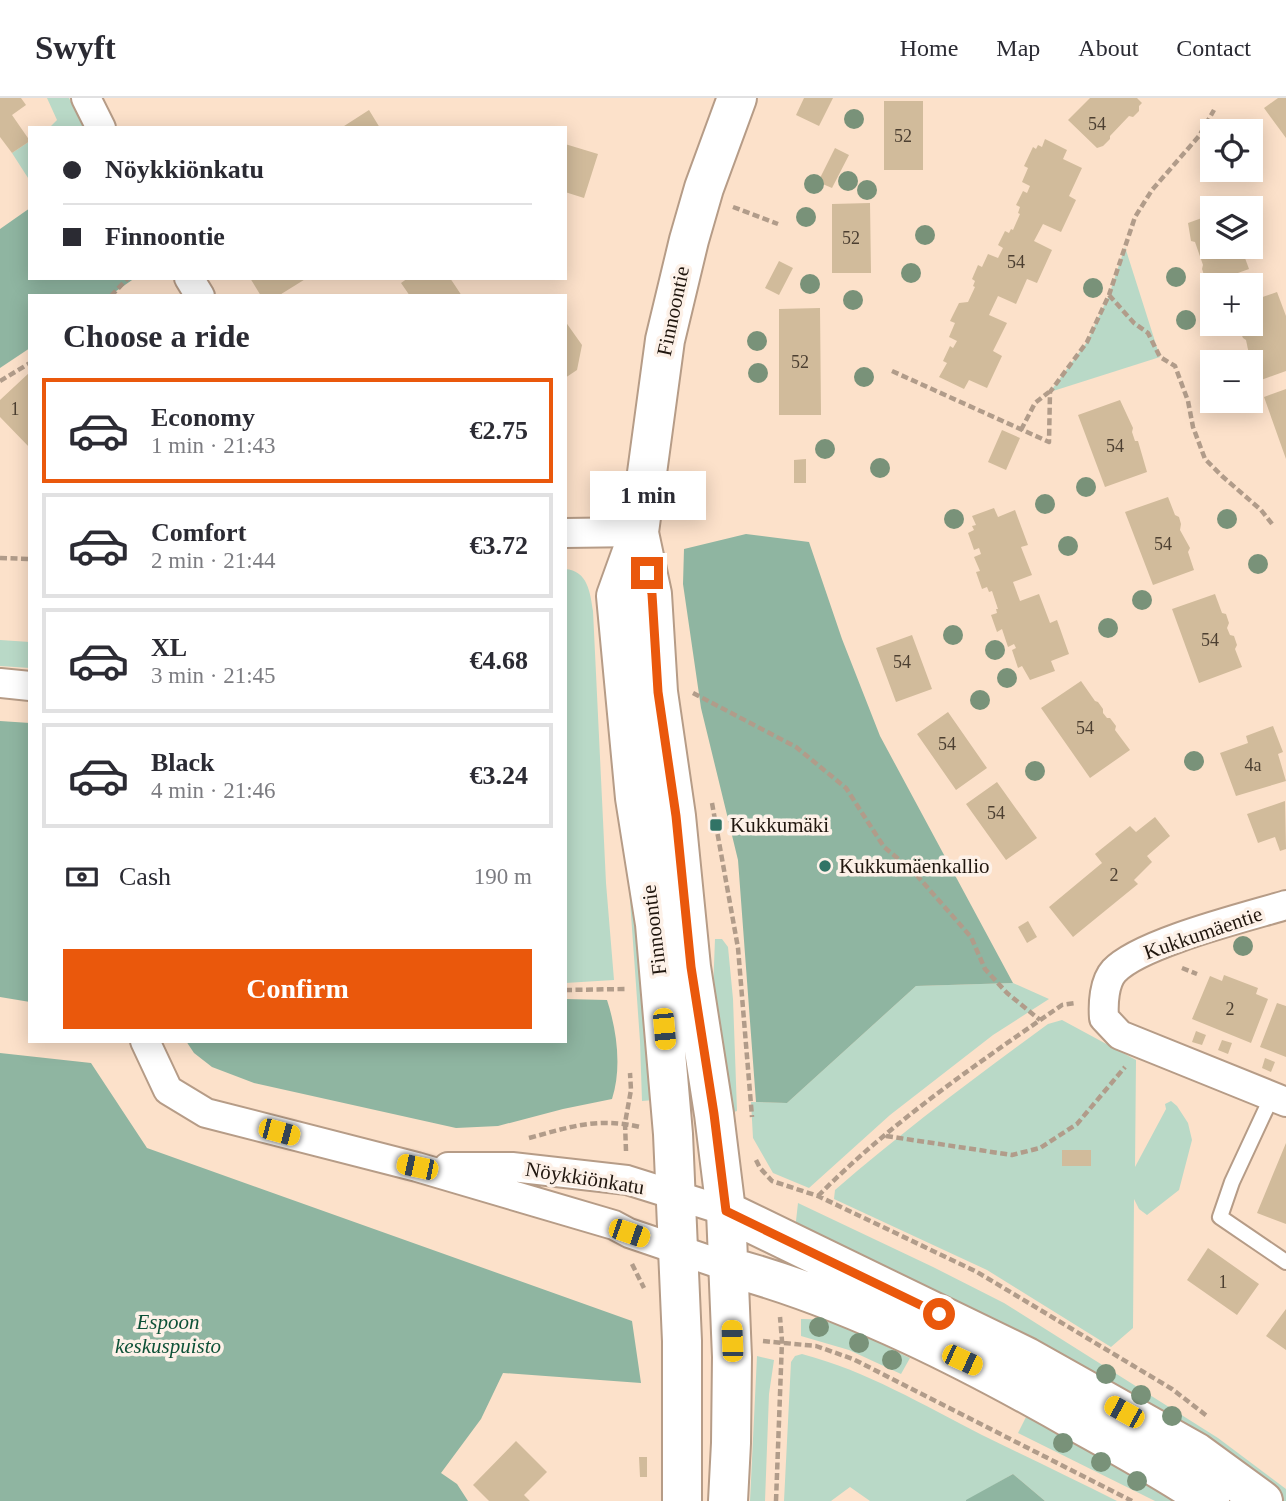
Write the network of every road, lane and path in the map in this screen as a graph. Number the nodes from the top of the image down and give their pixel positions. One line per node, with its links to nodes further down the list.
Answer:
1 (86, 98): 4 (street)
2 (737, 98): 16 (main road, Finnoontie)
3 (1214, 110): 9 (path)
4 (100, 126)
5 (726, 205): 6 (path)
6 (778, 224)
7 (126, 280): 8 (path)
8 (113, 294)
9 (1110, 295): 13 (path); 15 (path)
10 (28, 364): 12 (path)
11 (892, 371): 14 (path)
12 (0, 381)
13 (1050, 392): 14 (path); 14 (path)
14 (1021, 430)
15 (1273, 525)
16 (639, 532): 17 (street); 40 (main road, Finnoontie); 42 (main road, Finnoontie)
17 (567, 533)
18 (0, 558): 19 (path)
19 (28, 559)
20 (690, 680): 23 (path)
21 (0, 683): 22 (street)
22 (28, 686)
23 (692, 693): 24 (path); 30 (path)
24 (694, 705)
25 (711, 801): 35 (path)
26 (1286, 905): 29 (street, Kukkumäentie)
27 (567, 989): 28 (path)
28 (625, 989)
29 (1103, 1000): 30 (path); 32 (street)
30 (1040, 1020): 36 (path)
31 (145, 1043): 39 (street, Nöykkiönkatu)
32 (1144, 1045): 33 (street); 36 (path)
33 (1279, 1099): 44 (lane)
34 (625, 1123): 37 (path)
35 (752, 1126)
36 (885, 1136): 41 (path)
37 (522, 1140)
38 (753, 1154): 41 (path)
39 (417, 1167): 40 (street, Nöykkiönkatu); 43 (street, Nöykkiönkatu)
40 (676, 1195): 42 (street, Nöykkiönkatu); 43 (main road, Finnoontie)
41 (818, 1196): 48 (path)
42 (726, 1211): 45 (main road, Finnoontie); 54 (main road, Nöykkiönkatu)
43 (678, 1250): 45 (street, Nöykkiönkatu); 49 (main road, Finnoontie)
44 (1286, 1262)
45 (729, 1267): 46 (main road, Nöykkiönkatu); 50 (main road, Finnoontie)
46 (776, 1279): 47 (path); 53 (main road, Nöykkiönkatu)
47 (782, 1342): 51 (path); 52 (path)
48 (1213, 1420)
49 (682, 1501)
50 (727, 1501)
51 (776, 1501)
52 (1132, 1501)
53 (1210, 1501)
54 (1262, 1501)

